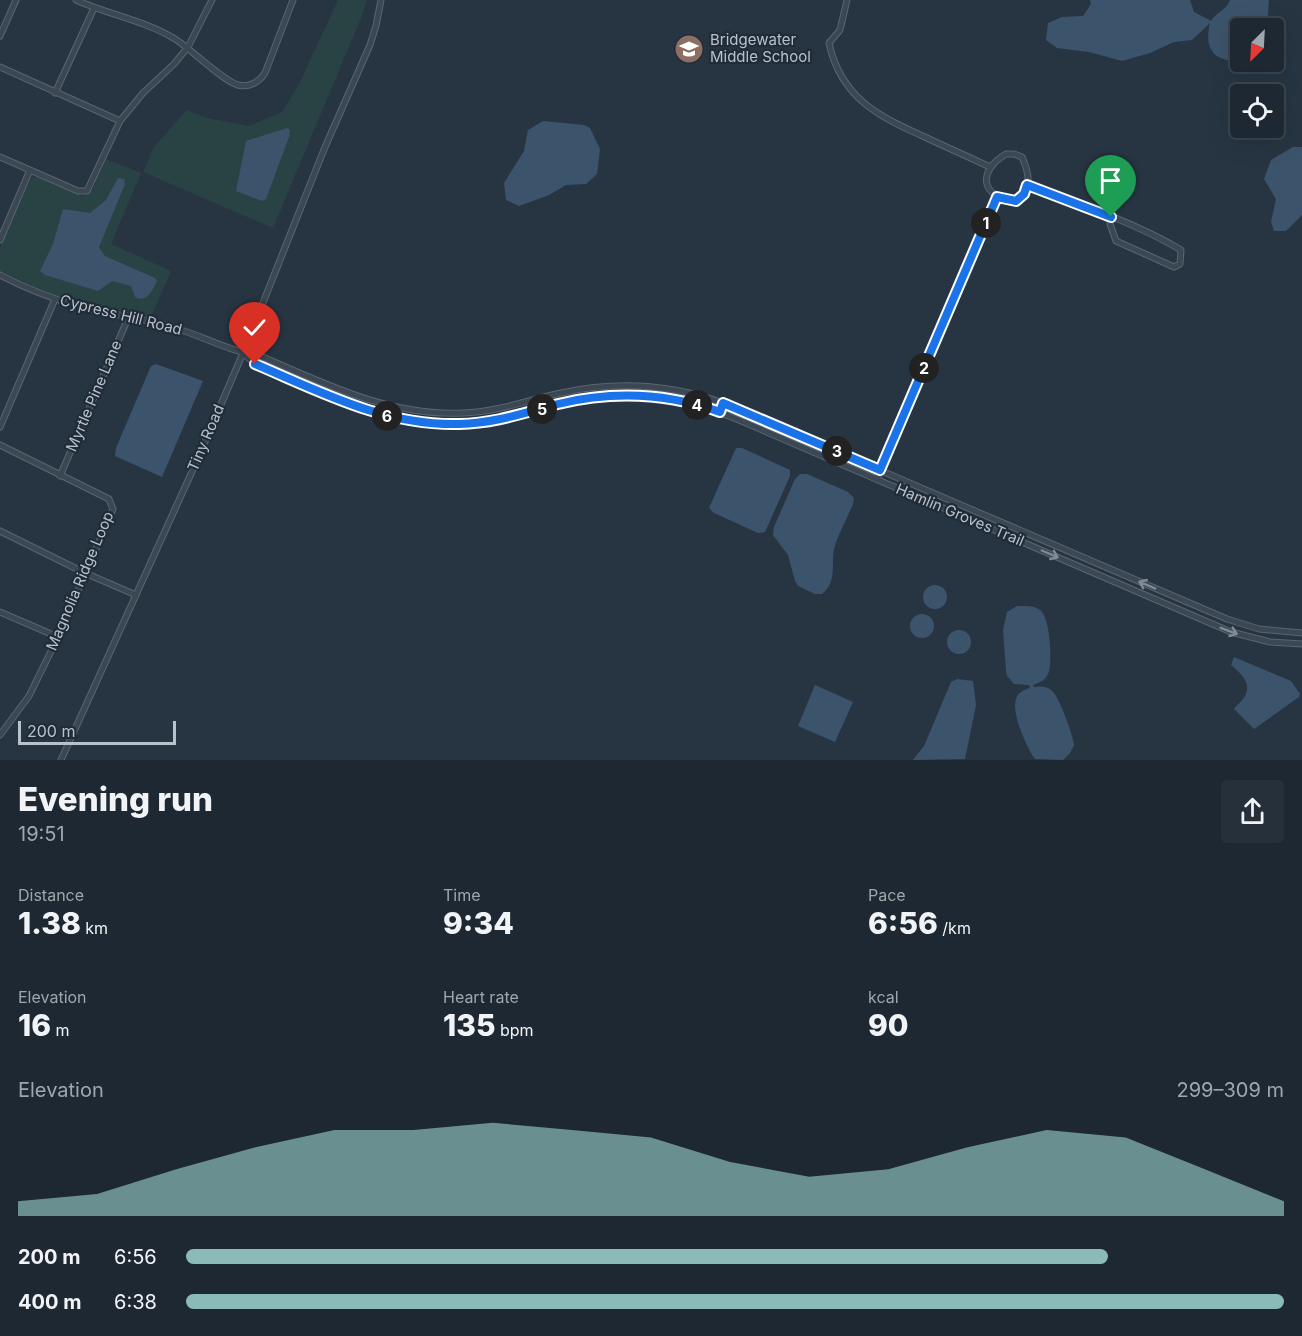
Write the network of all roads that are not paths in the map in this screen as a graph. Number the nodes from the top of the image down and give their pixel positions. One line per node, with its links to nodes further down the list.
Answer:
1 (16, 0): 8 (street)
2 (76, 0): 7 (street)
3 (212, 0): 9 (street)
4 (293, 0): 9 (street)
5 (381, 0): 23 (street, Tiny Road)
6 (847, 0): 14 (street)
7 (94, 8): 9 (street); 11 (street)
8 (0, 36)
9 (188, 47): 12 (street)
10 (0, 67): 11 (street)
11 (55, 93): 12 (street)
12 (120, 121): 15 (street)
13 (0, 157): 15 (street)
14 (990, 167): 16 (street); 17 (street)
15 (30, 170): 19 (street)
16 (1027, 185): 17 (street); 18 (street)
17 (997, 197): 28 (street)
18 (1111, 217): 18 (street)
19 (0, 240)
20 (0, 274): 21 (street, Cypress Hill Road)
21 (56, 299): 22 (street, Cypress Hill Road); 26 (street)
22 (129, 316): 23 (street, Cypress Hill Road); 29 (street, Myrtle Pine Lane)
23 (243, 353): 24 (street, Hamlin Groves Trail); 25 (street, Hamlin Groves Trail); 33 (street, Tiny Road)
24 (723, 403): 25 (street); 28 (street, Hamlin Groves Trail)
25 (720, 412): 30 (street, Hamlin Groves Trail)
26 (0, 427)
27 (0, 445): 29 (street, Magnolia Ridge Loop)
28 (880, 470): 30 (street); 34 (street, Hamlin Groves Trail, one-way to 28)
29 (60, 476): 32 (street, Magnolia Ridge Loop)
30 (877, 479): 35 (street, Hamlin Groves Trail, one-way to 35)
31 (0, 531): 32 (street)
32 (85, 573): 33 (street); 38 (street, Magnolia Ridge Loop)
33 (136, 595): 41 (street, Tiny Road)
34 (1175, 597): 35 (street); 37 (street, Hamlin Groves Trail)
35 (1171, 606): 39 (street, Hamlin Groves Trail, one-way to 39)
36 (0, 612): 38 (street)
37 (1302, 633)
38 (58, 638): 40 (street, Magnolia Ridge Loop)
39 (1302, 644)
40 (0, 735)
41 (61, 760)

